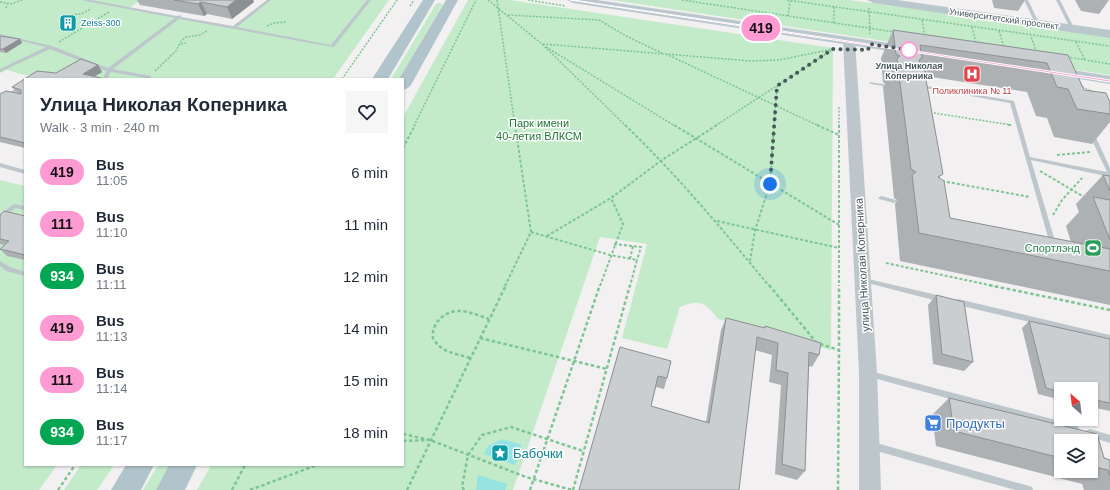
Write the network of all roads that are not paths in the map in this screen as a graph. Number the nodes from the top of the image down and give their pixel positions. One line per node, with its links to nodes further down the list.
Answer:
1 (85, 0): 11 (lane)
2 (269, 0): 14 (lane)
3 (369, 0): 14 (lane)
4 (573, 0): 19 (main road)
5 (1026, 0): 13 (lane)
6 (1058, 0): 15 (lane)
7 (426, 1): 26 (main road)
8 (449, 2): 28 (main road)
9 (871, 3): 13 (main road, Университетский проспект)
10 (136, 4): 11 (lane)
11 (130, 7): 12 (lane)
12 (180, 16): 14 (lane); 21 (lane)
13 (1031, 23): 15 (main road, Университетский проспект)
14 (235, 27)
15 (1072, 28): 16 (main road, Университетский проспект)
16 (1110, 34)
17 (0, 35): 18 (lane)
18 (50, 47): 21 (lane); 23 (lane)
19 (844, 47): 20 (main road); 46 (street, улица Николая Коперника)
20 (922, 52)
21 (109, 70): 24 (lane); 25 (lane)
22 (1044, 70): 27 (main road)
23 (0, 71)
24 (105, 78)
25 (148, 78)
26 (381, 78)
27 (1110, 80)
28 (404, 83)
29 (871, 83): 30 (lane)
30 (883, 85)
31 (24, 86): 34 (lane)
32 (915, 90): 33 (lane)
33 (923, 91): 36 (lane); 36 (lane)
34 (19, 97)
35 (1089, 125): 39 (lane)
36 (1029, 161): 39 (lane)
37 (0, 165): 38 (lane)
38 (24, 172)
39 (1110, 175)
40 (881, 198): 41 (lane)
41 (894, 201)
42 (24, 208): 43 (lane)
43 (0, 218)
44 (0, 263): 45 (lane)
45 (24, 274)
46 (863, 280): 47 (lane); 48 (street, улица Николая Коперника)
47 (1110, 338)
48 (868, 373): 49 (lane); 50 (street, улица Николая Коперника)
49 (1110, 438)
50 (869, 444): 53 (street, улица Николая Коперника); 54 (lane)
51 (140, 466): 52 (main road)
52 (125, 490)
53 (870, 490)
54 (1029, 490)

